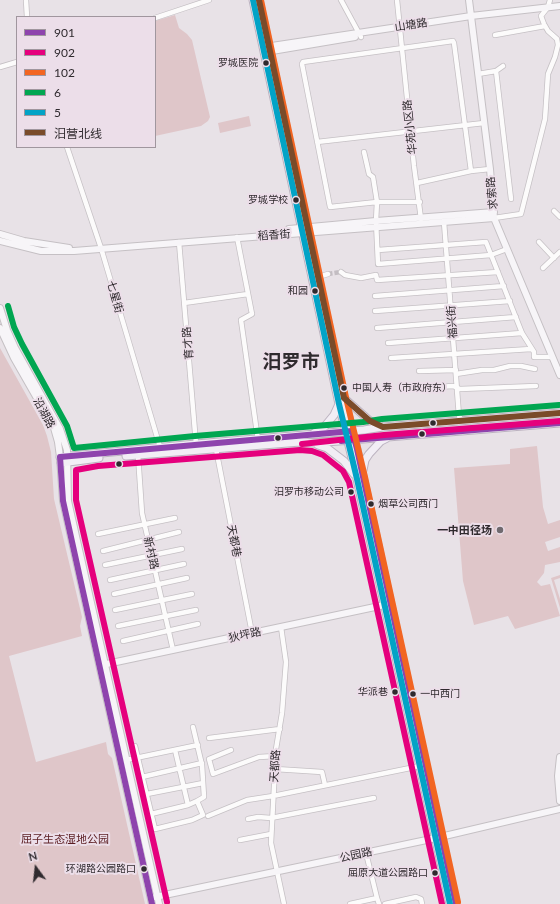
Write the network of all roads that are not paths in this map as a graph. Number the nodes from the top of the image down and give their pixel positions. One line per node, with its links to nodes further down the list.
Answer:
1 (26, 0): 12 (street)
2 (209, 0): 13 (street)
3 (253, 0): 20 (main road)
4 (259, 0): 20 (main road)
5 (341, 0): 17 (street)
6 (397, 0): 16 (street, 华苑小区路)
7 (470, 0): 14 (street, 求索路)
8 (550, 0): 10 (street)
9 (560, 6): 10 (street, 山塘路)
10 (547, 9): 11 (street, 山塘路); 14 (street, 山塘路); 15 (street)
11 (560, 9)
12 (27, 16)
13 (156, 18)
14 (471, 18): 16 (street, 山塘路); 25 (street, 求索路)
15 (545, 26): 18 (street); 39 (street)
16 (400, 28): 17 (street, 山塘路); 19 (street, 华苑小区路)
17 (360, 35): 20 (street, 山塘路)
18 (495, 36)
19 (402, 48): 27 (street); 28 (street, 华苑小区路); 29 (street)
20 (266, 49): 44 (main road)
21 (16, 62): 23 (street)
22 (503, 66): 24 (street)
23 (0, 67)
24 (496, 71): 25 (street); 35 (street)
25 (478, 74): 26 (street, 求索路)
26 (484, 123): 27 (street); 32 (street, 求索路)
27 (464, 126): 28 (street); 33 (street)
28 (411, 132): 29 (street); 34 (street, 华苑小区路)
29 (317, 142): 36 (street)
30 (67, 148): 51 (street, 七星街)
31 (364, 152): 36 (street)
32 (490, 169): 33 (street); 39 (street, 求索路)
33 (471, 171): 34 (street)
34 (417, 184): 37 (street, 华苑小区路)
35 (511, 200)
36 (377, 202): 37 (street); 43 (street)
37 (420, 202): 41 (street, 华苑小区路)
38 (554, 211): 40 (street)
39 (494, 215): 41 (street); 42 (street, 稻香街); 52 (street, 求索路)
40 (560, 218)
41 (422, 220): 42 (street, 稻香街); 43 (street, 稻香街)
42 (444, 222): 50 (street, 福兴街)
43 (376, 224): 44 (street, 稻香街); 53 (street)
44 (305, 230): 46 (street, 稻香街); 51 (street); 63 (main road); 91 (main road)
45 (0, 234): 51 (street)
46 (237, 237): 48 (street, 稻香街); 66 (street)
47 (2, 242): 51 (street)
48 (179, 242): 51 (street, 稻香街); 69 (street, 育才路)
49 (539, 242): 56 (street)
50 (446, 245): 53 (street); 55 (street); 57 (street, 福兴街)
51 (100, 247): 105 (street, 七星街)
52 (508, 249): 55 (street); 82 (street, 求索路)
53 (378, 250): 57 (street)
54 (560, 252): 56 (street)
55 (491, 256): 57 (street); 60 (street)
56 (554, 258): 58 (street)
57 (447, 260): 62 (street, 福兴街)
58 (544, 268)
59 (341, 272): 62 (street)
60 (498, 272): 62 (street); 64 (street)
61 (328, 274): 63 (street)
62 (448, 275): 65 (street, 福兴街)
63 (318, 277): 91 (main road)
64 (504, 286): 65 (street); 68 (street)
65 (450, 291): 67 (street); 70 (street, 福兴街)
66 (248, 294): 69 (street); 101 (street)
67 (375, 296)
68 (510, 301): 70 (street); 73 (street)
69 (184, 303): 103 (street, 育才路)
70 (451, 306): 72 (street); 74 (street, 福兴街)
71 (0, 308): 97 (street, 沿湖路)
72 (375, 311)
73 (516, 317): 74 (street); 77 (street)
74 (452, 322): 76 (street); 78 (street, 福兴街)
75 (0, 328): 96 (street, 沿湖路)
76 (377, 328)
77 (522, 333): 78 (street); 80 (street)
78 (453, 338): 79 (street); 81 (street, 福兴街)
79 (388, 343)
80 (531, 349): 81 (street); 82 (street)
81 (454, 354): 83 (street); 86 (street, 福兴街)
82 (552, 357): 87 (street, 求索路)
83 (390, 358)
84 (535, 369): 86 (street)
85 (419, 371): 86 (street)
86 (456, 372): 90 (street, 福兴街)
87 (560, 375)
88 (536, 386): 90 (street)
89 (421, 388): 90 (street)
90 (457, 388): 93 (street, 福兴街)
91 (341, 401): 95 (main road); 98 (main road); 99 (main road)
92 (560, 412): 93 (main road)
93 (462, 421): 95 (main road)
94 (560, 423): 100 (main road)
95 (383, 427): 98 (main road)
96 (54, 428): 97 (street); 108 (street, 沿湖路)
97 (60, 428): 108 (street, 沿湖路)
98 (349, 432): 99 (main road); 102 (main road)
99 (313, 434): 101 (main road)
100 (391, 436): 102 (main road); 109 (main road)
101 (258, 440): 103 (main road)
102 (351, 440): 104 (main road); 109 (main road); 110 (main road)
103 (196, 444): 105 (main road)
104 (314, 444): 106 (main road); 110 (main road)
105 (160, 448): 108 (main road)
106 (216, 449): 107 (main road); 136 (street, 天都巷)
107 (138, 454): 108 (main road); 112 (street, 新村路)
108 (64, 460): 139 (street, 沿湖路)
109 (362, 473): 128 (main road)
110 (357, 479): 128 (main road)
111 (175, 518): 112 (street)
112 (145, 524): 114 (street); 115 (street, 新村路)
113 (179, 532): 115 (street)
114 (98, 534)
115 (148, 540): 117 (street); 118 (street, 新村路)
116 (182, 549): 118 (street)
117 (103, 550)
118 (152, 556): 120 (street); 121 (street, 新村路)
119 (184, 564): 121 (street)
120 (105, 565)
121 (155, 570): 123 (street); 124 (street, 新村路)
122 (187, 578): 124 (street)
123 (110, 580)
124 (158, 584): 125 (street); 127 (street, 新村路)
125 (114, 594)
126 (192, 594): 127 (street)
127 (162, 600): 129 (street); 131 (street, 新村路)
128 (388, 604): 134 (street, 狄坪路); 152 (main road); 171 (main road)
129 (115, 610)
130 (196, 610): 131 (street)
131 (165, 616): 133 (street); 135 (street, 新村路)
132 (198, 624): 135 (street)
133 (118, 626)
134 (281, 627): 136 (street, 狄坪路); 141 (street, 天都路)
135 (168, 630): 137 (street); 138 (street, 新村路)
136 (252, 633): 138 (street, 狄坪路)
137 (123, 641)
138 (173, 650): 139 (street, 狄坪路)
139 (102, 665): 150 (street, 沿湖路); 177 (street, 沿湖路)
140 (194, 727): 143 (street)
141 (280, 729): 142 (street); 147 (street, 天都路)
142 (208, 738)
143 (198, 745): 145 (street); 151 (street)
144 (135, 746): 148 (street)
145 (175, 750): 148 (street); 153 (street)
146 (231, 750): 147 (street)
147 (276, 756): 154 (street, 天都路)
148 (137, 757): 150 (street); 155 (street)
149 (560, 757): 163 (street)
150 (126, 760): 175 (street, 沿湖路)
151 (202, 764): 153 (street); 156 (street)
152 (420, 766): 157 (street); 171 (main road)
153 (180, 768): 155 (street); 158 (street)
154 (275, 769): 157 (street); 160 (street, 天都路)
155 (142, 777): 159 (street)
156 (203, 783): 158 (street); 162 (street)
157 (325, 786): 160 (street)
158 (184, 787): 159 (street); 164 (street)
159 (147, 794): 166 (street)
160 (273, 796): 167 (street); 168 (street, 天都路)
161 (374, 798): 168 (street)
162 (197, 801): 164 (street); 166 (street)
163 (560, 801)
164 (188, 805): 166 (street)
165 (560, 809): 171 (street, 公园路)
166 (151, 814)
167 (208, 816)
168 (271, 818): 169 (street); 170 (street, 天都路)
169 (248, 819)
170 (271, 834): 172 (street); 174 (street, 天都路)
171 (439, 837): 173 (street, 公园路); 184 (main road); 185 (main road)
172 (240, 840)
173 (366, 853): 174 (street, 公园路); 176 (street)
174 (276, 871): 175 (street, 公园路); 179 (street, 天都路)
175 (158, 897): 177 (street, 公园路); 178 (street, 沿湖路)
176 (377, 898): 180 (street); 181 (street)
177 (151, 901)
178 (159, 904)
179 (284, 904)
180 (350, 904)
181 (379, 904)
182 (385, 904): 183 (street)
183 (422, 904)
184 (450, 904)
185 (456, 904)

